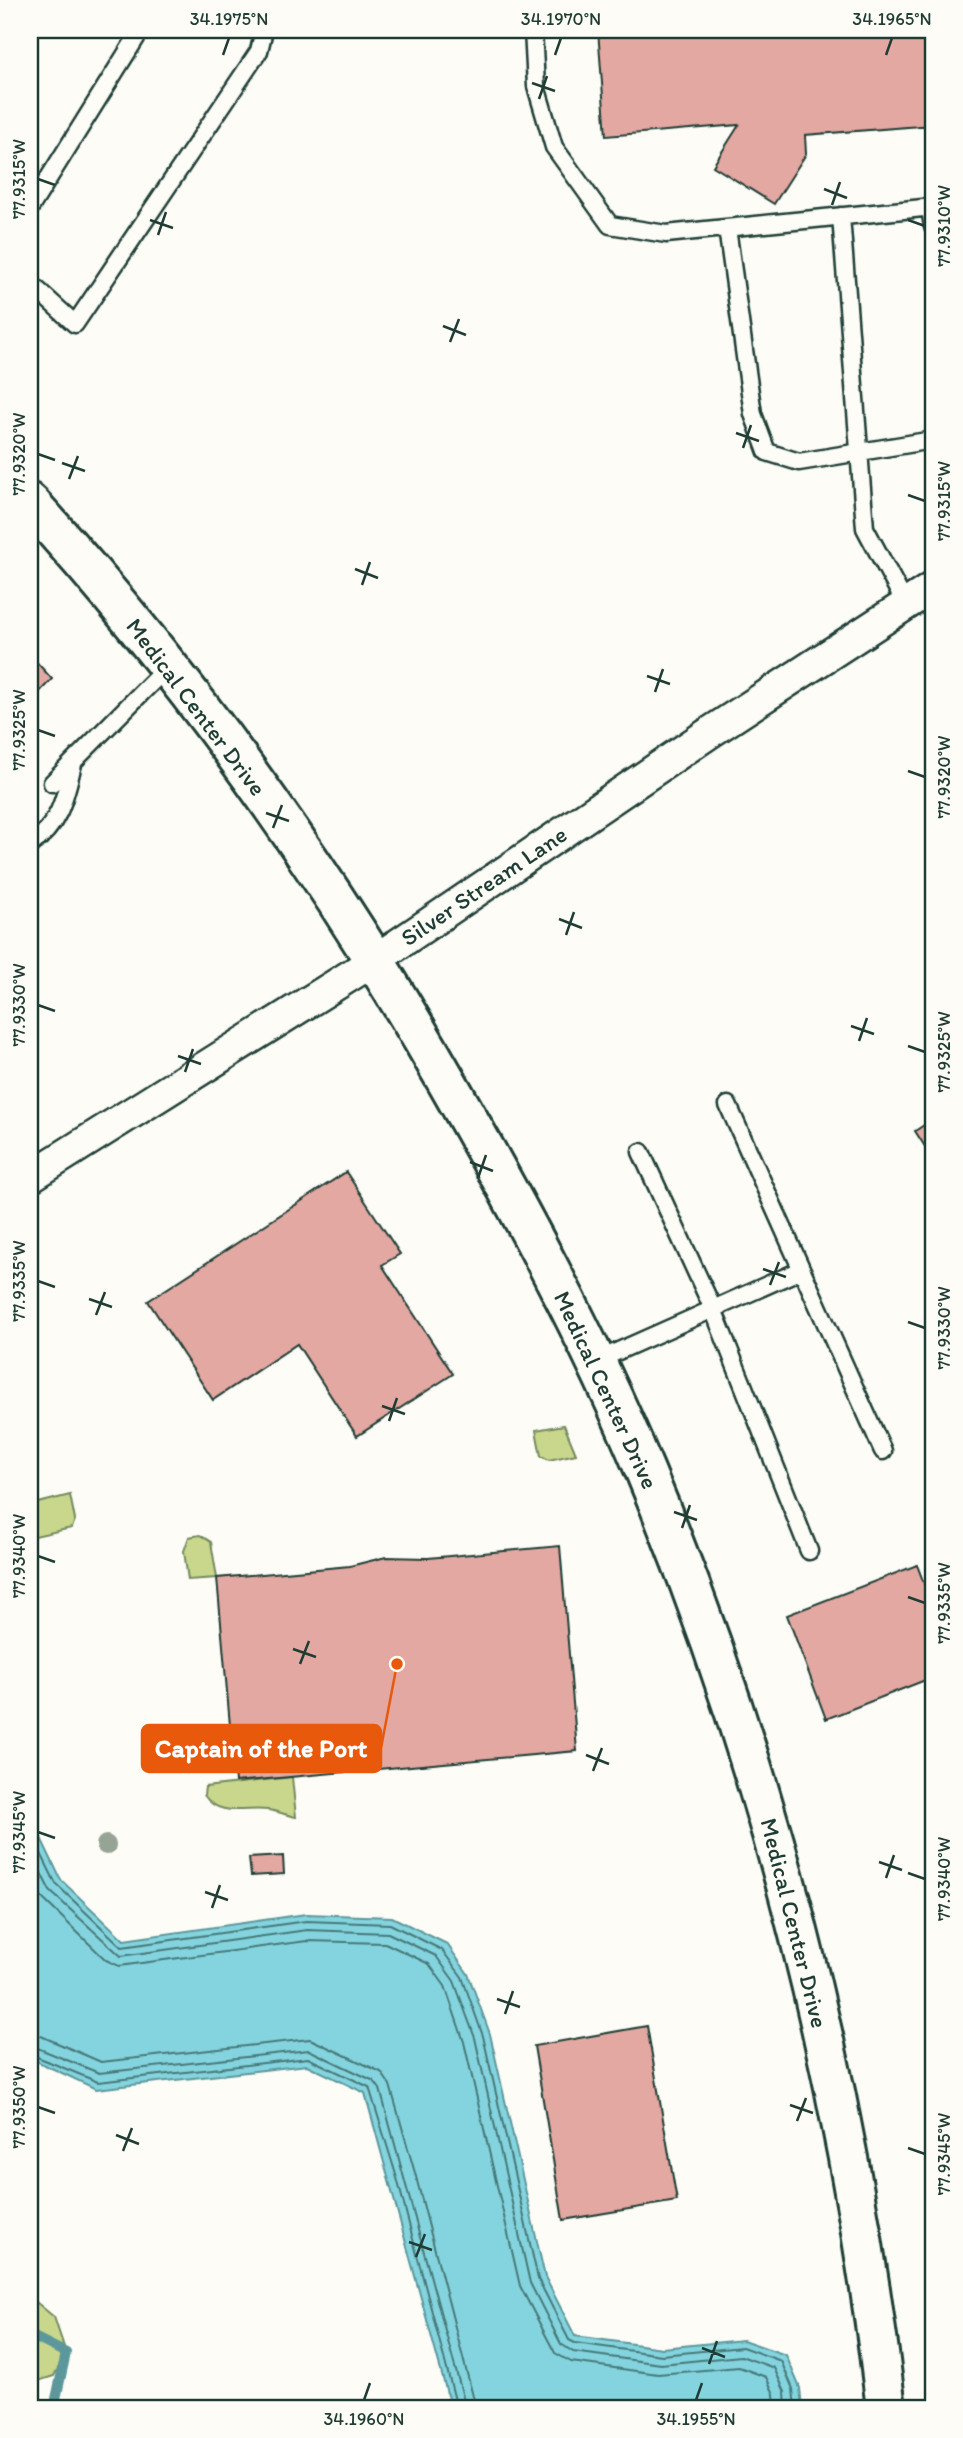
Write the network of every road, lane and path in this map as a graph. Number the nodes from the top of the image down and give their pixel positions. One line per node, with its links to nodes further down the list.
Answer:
1 (141, 30): 5 (lane)
2 (264, 30): 11 (lane)
3 (533, 30): 10 (lane)
4 (30, 174): 5 (lane)
5 (44, 184): 7 (lane)
6 (932, 207): 8 (lane); 9 (lane)
7 (30, 208)
8 (841, 216): 10 (lane); 13 (lane)
9 (933, 227)
10 (727, 228): 13 (lane)
11 (30, 283)
12 (933, 440): 13 (lane)
13 (859, 454): 16 (lane)
14 (30, 503): 17 (street, Medical Center Drive)
15 (933, 587): 16 (street, Silver Stream Lane)
16 (906, 605): 21 (street, Silver Stream Lane)
17 (168, 666): 18 (lane); 21 (street, Medical Center Drive)
18 (73, 762): 19 (lane); 20 (lane)
19 (52, 783)
20 (30, 845)
21 (374, 960): 24 (street, Silver Stream Lane); 27 (street, Medical Center Drive)
22 (728, 1105): 25 (lane)
23 (641, 1152): 26 (lane)
24 (30, 1177)
25 (801, 1269): 26 (lane); 28 (lane)
26 (713, 1309): 27 (lane); 29 (lane)
27 (596, 1361): 30 (street, Medical Center Drive)
28 (883, 1451)
29 (809, 1551)
30 (886, 2408)

